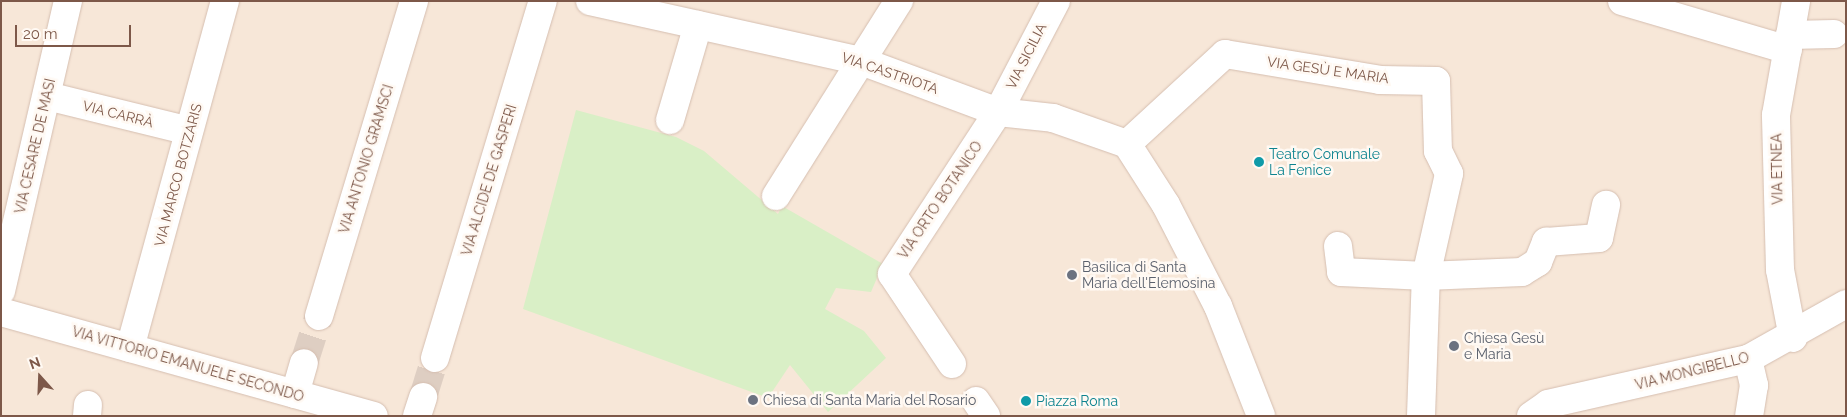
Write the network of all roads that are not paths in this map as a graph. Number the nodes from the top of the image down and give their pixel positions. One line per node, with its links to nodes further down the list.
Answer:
1 (68, 1): 14 (street, VIA CESARE DE MASI)
2 (225, 1): 17 (street, VIA MARCO BOTZARIS)
3 (414, 1): 26 (street, VIA ANTONIO GRAMSCI)
4 (543, 1): 29 (street, VIA ALCIDE DE GASPERI)
5 (590, 1): 10 (street, VIA CASTRIOTA)
6 (899, 1): 13 (street)
7 (1056, 1): 15 (street, VIA SICILIA)
8 (1622, 1): 12 (street)
9 (1796, 1): 12 (street, VIA ETNEA)
10 (698, 25): 13 (street, VIA CASTRIOTA); 16 (street)
11 (1834, 34): 12 (street)
12 (1789, 42): 27 (street, VIA ETNEA)
13 (861, 61): 15 (street, VIA CASTRIOTA); 19 (street)
14 (46, 96): 17 (street, VIA CARRÀ); 23 (street, VIA CESARE DE MASI)
15 (998, 112): 18 (street, VIA CASTRIOTA); 32 (street, VIA ORTO BOTANICO)
16 (670, 120)
17 (190, 132): 28 (street, VIA MARCO BOTZARIS)
18 (1126, 144): 22 (street, VIA GESÙ E MARIA); 37 (street)
19 (776, 196)
20 (1606, 204): 22 (street)
21 (1338, 246): 22 (street)
22 (1426, 276): 38 (street, VIA GESÙ E MARIA)
23 (1, 291)
24 (1846, 304): 27 (street, VIA MONGIBELLO)
25 (1, 312): 28 (street, VIA VITTORIO EMANUELE SECONDO)
26 (319, 316)
27 (1793, 338): 30 (street, VIA MONGIBELLO)
28 (130, 348): 33 (street, VIA VITTORIO EMANUELE SECONDO)
29 (435, 358)
30 (1748, 359): 39 (street, VIA MONGIBELLO); 40 (street)
31 (304, 363): 33 (street)
32 (952, 364)
33 (295, 394): 34 (street, VIA VITTORIO EMANUELE SECONDO)
34 (374, 416)
35 (969, 416): 36 (street)
36 (986, 416)
37 (1261, 416)
38 (1421, 416)
39 (1531, 416)
40 (1749, 416)

